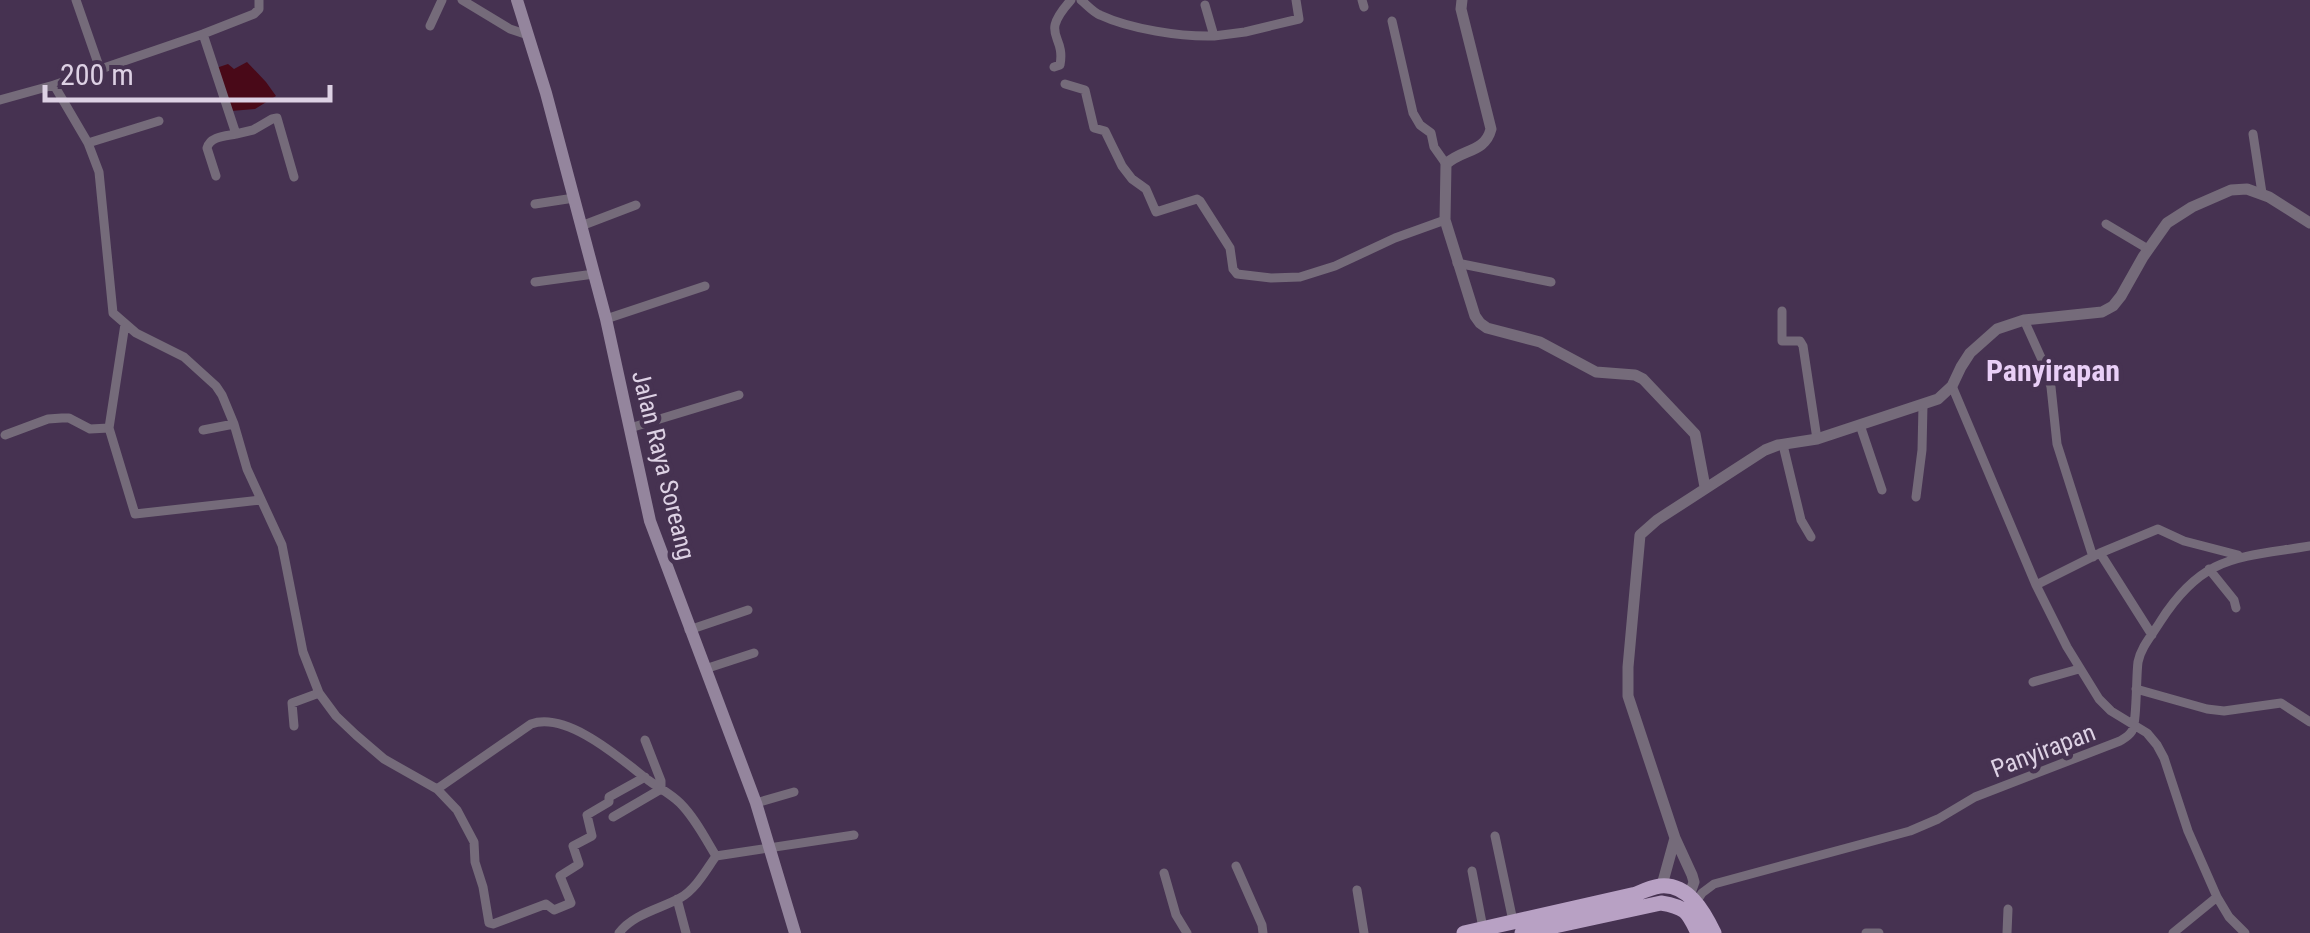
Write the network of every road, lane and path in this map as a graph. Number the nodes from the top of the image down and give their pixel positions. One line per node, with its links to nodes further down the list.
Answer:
1 (76, 0): 17 (street)
2 (260, 0): 13 (street)
3 (442, 0): 12 (street)
4 (462, 0): 14 (street)
5 (517, 0): 14 (main road, Jalan Raya Soreang)
6 (1071, 0): 16 (street)
7 (1081, 0): 15 (street)
8 (1296, 0): 15 (street)
9 (1462, 0): 25 (street)
10 (1204, 5): 15 (street)
11 (1392, 21): 25 (street)
12 (430, 26)
13 (204, 34): 17 (street); 22 (street)
14 (528, 35): 29 (main road, Jalan Raya Soreang)
15 (1214, 36)
16 (1054, 66)
17 (100, 70): 19 (street)
18 (1066, 84): 32 (street)
19 (54, 85): 20 (street); 24 (street)
20 (0, 100)
21 (159, 122): 24 (street)
22 (236, 134): 26 (street); 27 (street)
23 (2253, 134): 28 (street)
24 (88, 143): 45 (street)
25 (1446, 164): 32 (street)
26 (216, 176)
27 (294, 177)
28 (2262, 193): 33 (street); 36 (street)
29 (574, 198): 30 (street); 35 (main road, Jalan Raya Soreang)
30 (535, 204)
31 (636, 205): 35 (street)
32 (1445, 220): 37 (street)
33 (2310, 223)
34 (2106, 224): 36 (street)
35 (581, 226): 38 (main road, Jalan Raya Soreang)
36 (2148, 249): 44 (street)
37 (1457, 262): 40 (street); 57 (street)
38 (594, 274): 39 (street); 43 (main road, Jalan Raya Soreang)
39 (536, 282)
40 (1550, 282)
41 (705, 286): 43 (street)
42 (1782, 311): 55 (street)
43 (606, 318): 52 (main road, Jalan Raya Soreang)
44 (2024, 320): 46 (street); 63 (street)
45 (125, 324): 49 (street); 51 (street)
46 (1952, 386): 48 (street); 66 (street)
47 (739, 395): 52 (street)
48 (1923, 405): 50 (street); 59 (street)
49 (234, 424): 53 (street); 60 (street)
50 (1860, 425): 55 (street); 58 (street)
51 (109, 428): 54 (street); 60 (street)
52 (630, 428): 69 (main road, Jalan Raya Soreang)
53 (203, 430)
54 (5, 435)
55 (1817, 440): 56 (street)
56 (1783, 445): 57 (street); 61 (street)
57 (1706, 487): 89 (street)
58 (1882, 490)
59 (1916, 496)
60 (261, 500): 76 (street)
61 (1811, 537)
62 (2310, 546): 64 (street)
63 (2097, 555): 64 (street); 66 (street); 70 (street)
64 (2242, 556): 65 (street)
65 (2209, 569): 67 (street); 70 (street)
66 (2036, 585): 72 (street)
67 (2236, 608)
68 (748, 610): 69 (street)
69 (690, 630): 73 (main road, Jalan Raya Soreang)
70 (2152, 635): 75 (street)
71 (754, 653): 73 (street)
72 (2080, 669): 74 (street); 78 (street)
73 (705, 670): 85 (main road, Jalan Raya Soreang)
74 (2033, 682)
75 (2136, 689): 77 (street); 78 (street)
76 (319, 693): 79 (street); 83 (street)
77 (2310, 722)
78 (2134, 724): 97 (street); 99 (street, Panyirapan)
79 (294, 726)
80 (646, 740): 82 (street)
81 (645, 777): 82 (street); 83 (street); 83 (street)
82 (661, 789): 86 (street); 91 (street)
83 (436, 790)
84 (794, 792): 85 (street)
85 (756, 802): 90 (main road, Jalan Raya Soreang)
86 (613, 817)
87 (854, 835): 90 (street)
88 (1494, 836): 101 (street)
89 (1675, 838): 95 (street); 99 (street)
90 (770, 848): 91 (street); 106 (main road, Jalan Raya Soreang)
91 (716, 856): 98 (street)
92 (1236, 866): 108 (street)
93 (1472, 871): 102 (street)
94 (1164, 873): 107 (street)
95 (1662, 885): 99 (highway); 101 (highway)
96 (1357, 890): 109 (street)
97 (2217, 897): 114 (street); 115 (street)
98 (677, 899): 104 (street); 105 (street)
99 (1693, 899): 103 (highway)
100 (2008, 909): 113 (street)
101 (1518, 927): 102 (highway); 103 (highway)
102 (1483, 928): 110 (highway)
103 (1712, 932)
104 (620, 933)
105 (686, 933)
106 (795, 933)
107 (1187, 933)
108 (1263, 933)
109 (1364, 933)
110 (1464, 933)
111 (1866, 933): 112 (street)
112 (1879, 933)
113 (2006, 933)
114 (2173, 933)
115 (2245, 933)

